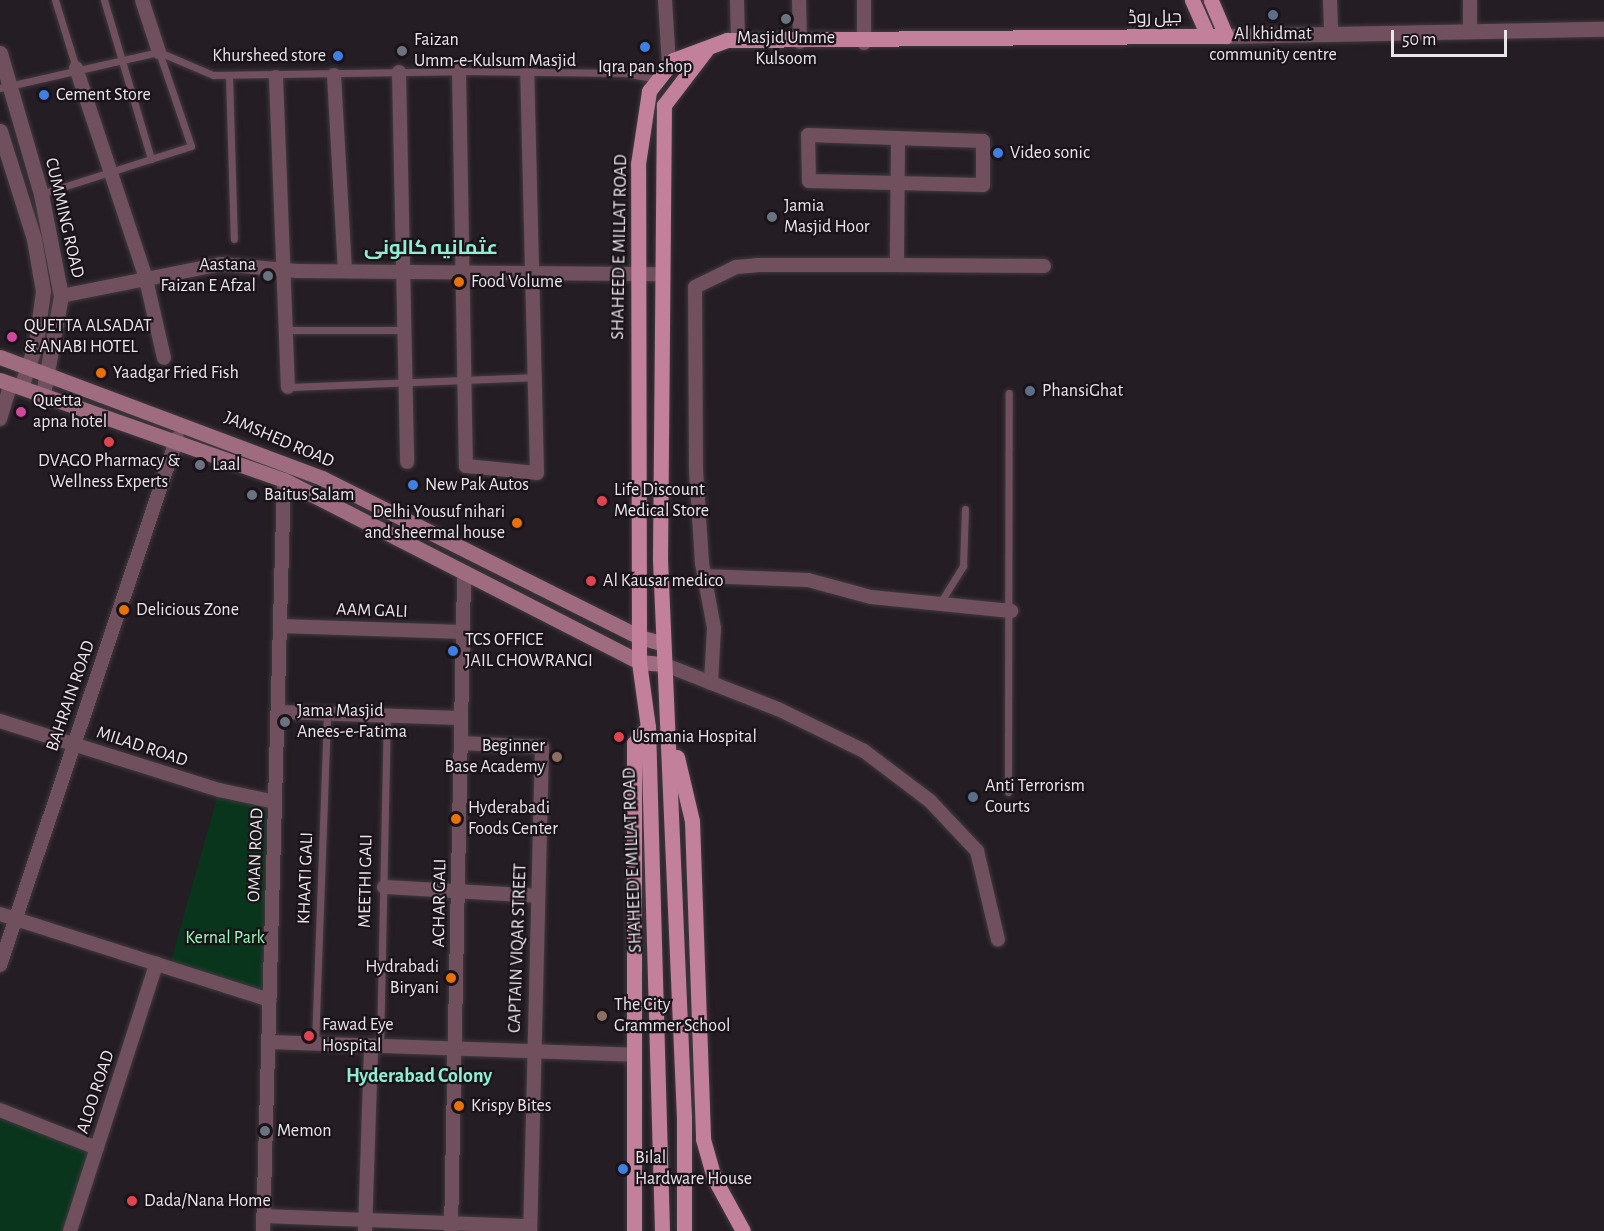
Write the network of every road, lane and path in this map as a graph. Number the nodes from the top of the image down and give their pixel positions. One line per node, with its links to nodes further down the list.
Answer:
1 (55, 0): 25 (lane)
2 (104, 0): 23 (lane)
3 (142, 0): 21 (street)
4 (665, 0): 24 (street)
5 (737, 0): 17 (street)
6 (800, 0): 18 (street)
7 (864, 0): 19 (street)
8 (1192, 0): 15 (main road)
9 (1211, 0): 16 (main road)
10 (1330, 0): 14 (street)
11 (1470, 0): 13 (street)
12 (1604, 29): 13 (street, جیل روڈ)
13 (1470, 32): 14 (street, جیل روڈ)
14 (1331, 34): 16 (street, جیل روڈ)
15 (1208, 36): 16 (main road, جیل روڈ); 19 (main road, جیل روڈ)
16 (1226, 36)
17 (738, 40): 18 (main road, جیل روڈ); 20 (main road, جیل روڈ)
18 (800, 42): 19 (main road, جیل روڈ)
19 (864, 43)
20 (708, 47): 24 (main road, SHAHEED E MILLAT ROAD); 49 (main road, SHAHEED E MILLAT ROAD)
21 (159, 52): 23 (lane); 29 (lane); 36 (lane)
22 (0, 53): 33 (street, CUMMING ROAD)
23 (119, 59): 25 (lane); 36 (lane)
24 (669, 66): 32 (main road, SHAHEED E MILLAT ROAD)
25 (76, 68): 33 (lane); 37 (street)
26 (459, 71): 27 (lane); 28 (lane); 46 (street)
27 (399, 72): 30 (lane); 45 (street)
28 (527, 72): 32 (lane); 47 (street)
29 (229, 75): 31 (lane); 40 (lane)
30 (334, 75): 31 (lane); 44 (street)
31 (276, 77): 43 (street)
32 (658, 79): 48 (main road, SHAHEED E MILLAT ROAD)
33 (5, 86): 39 (street, CUMMING ROAD)
34 (0, 131): 56 (street, CUMMING ROAD)
35 (898, 139): 38 (street); 38 (street); 38 (street)
36 (151, 159): 37 (lane)
37 (111, 172): 39 (lane); 50 (street)
38 (896, 185): 41 (street)
39 (41, 194): 51 (street, CUMMING ROAD)
40 (234, 239)
41 (897, 265): 42 (street); 71 (street)
42 (1044, 266)
43 (285, 270): 44 (street); 50 (street); 52 (street)
44 (345, 272): 45 (street)
45 (407, 273): 46 (street); 53 (street)
46 (464, 273): 47 (street); 59 (street)
47 (532, 274): 48 (street); 58 (street)
48 (638, 274): 49 (street); 76 (main road, SHAHEED E MILLAT ROAD)
49 (663, 274): 77 (main road, SHAHEED E MILLAT ROAD)
50 (146, 275): 51 (street); 55 (street)
51 (61, 296): 57 (street, CUMMING ROAD)
52 (287, 330): 53 (lane); 62 (street)
53 (407, 330): 61 (street)
54 (0, 357): 56 (main road, JAMSHED ROAD)
55 (164, 358)
56 (30, 366): 57 (main road, JAMSHED ROAD); 60 (street, CUMMING ROAD)
57 (50, 373): 64 (street, CUMMING ROAD); 76 (main road, JAMSHED ROAD)
58 (535, 377): 59 (lane); 59 (street)
59 (465, 382): 61 (lane)
60 (11, 384): 64 (main road, JAMSHED ROAD); 65 (street)
61 (407, 384): 62 (lane); 67 (street)
62 (288, 387)
63 (1009, 393): 73 (lane)
64 (43, 394): 66 (main road, JAMSHED ROAD)
65 (0, 419)
66 (177, 438): 68 (main road, JAMSHED ROAD); 88 (street, BAHRAIN ROAD)
67 (407, 462)
68 (284, 480): 70 (main road, JAMSHED ROAD); 74 (street, OMAN ROAD)
69 (965, 508): 72 (lane)
70 (464, 575): 75 (street, ACHAR GALI); 78 (main road, JAMSHED ROAD)
71 (704, 576): 72 (street); 79 (street)
72 (938, 605): 73 (street)
73 (1011, 611): 89 (lane)
74 (280, 626): 75 (street, AAM GALI); 80 (street, OMAN ROAD)
75 (463, 632): 83 (street, ACHAR GALI)
76 (639, 637): 77 (main road, JAMSHED ROAD); 78 (main road, SHAHEED E MILLAT ROAD)
77 (662, 643): 78 (main road, SHAHEED E MILLAT ROAD)
78 (650, 663): 79 (street); 85 (main road, SHAHEED E MILLAT ROAD); 86 (main road)
79 (711, 683): 96 (street)
80 (278, 712): 81 (street); 90 (street, OMAN ROAD)
81 (327, 713): 82 (street); 101 (lane, KHAATI GALI)
82 (387, 716): 83 (street); 91 (lane, MEETHI GALI)
83 (460, 718): 87 (street, ACHAR GALI)
84 (0, 721): 88 (street, MILAD ROAD)
85 (648, 727): 105 (main road); 115 (main road, SHAHEED E MILLAT ROAD)
86 (670, 731): 116 (main road); 117 (main road)
87 (461, 743): 92 (street, ACHAR GALI); 93 (street, CAPTAIN VIQAR STREET)
88 (74, 744): 90 (street, MILAD ROAD); 95 (street, BAHRAIN ROAD)
89 (1008, 792)
90 (275, 802): 99 (street, OMAN ROAD)
91 (384, 887): 92 (street); 102 (lane, MEETHI GALI)
92 (458, 891): 93 (street); 103 (street, ACHAR GALI)
93 (538, 896): 104 (street, CAPTAIN VIQAR STREET)
94 (0, 915): 95 (street)
95 (15, 919): 97 (street); 98 (street, BAHRAIN ROAD)
96 (998, 940)
97 (156, 964): 99 (street); 107 (street, ALOO ROAD)
98 (0, 965)
99 (270, 1000): 100 (street, OMAN ROAD)
100 (269, 1042): 101 (street); 108 (street, OMAN ROAD)
101 (315, 1044): 102 (street)
102 (375, 1046): 103 (street); 109 (street, MEETHI GALI)
103 (455, 1049): 104 (street); 110 (street, ACHAR GALI)
104 (534, 1052): 105 (street); 111 (street, CAPTAIN VIQAR STREET)
105 (635, 1055): 114 (main road)
106 (0, 1110): 107 (street)
107 (97, 1148): 112 (street, ALOO ROAD)
108 (264, 1216): 109 (street); 113 (street, OMAN ROAD)
109 (365, 1226): 110 (street)
110 (451, 1227): 111 (street)
111 (530, 1229)
112 (70, 1231)
113 (264, 1231)
114 (634, 1231)
115 (662, 1231)
116 (684, 1231)
117 (743, 1231)

